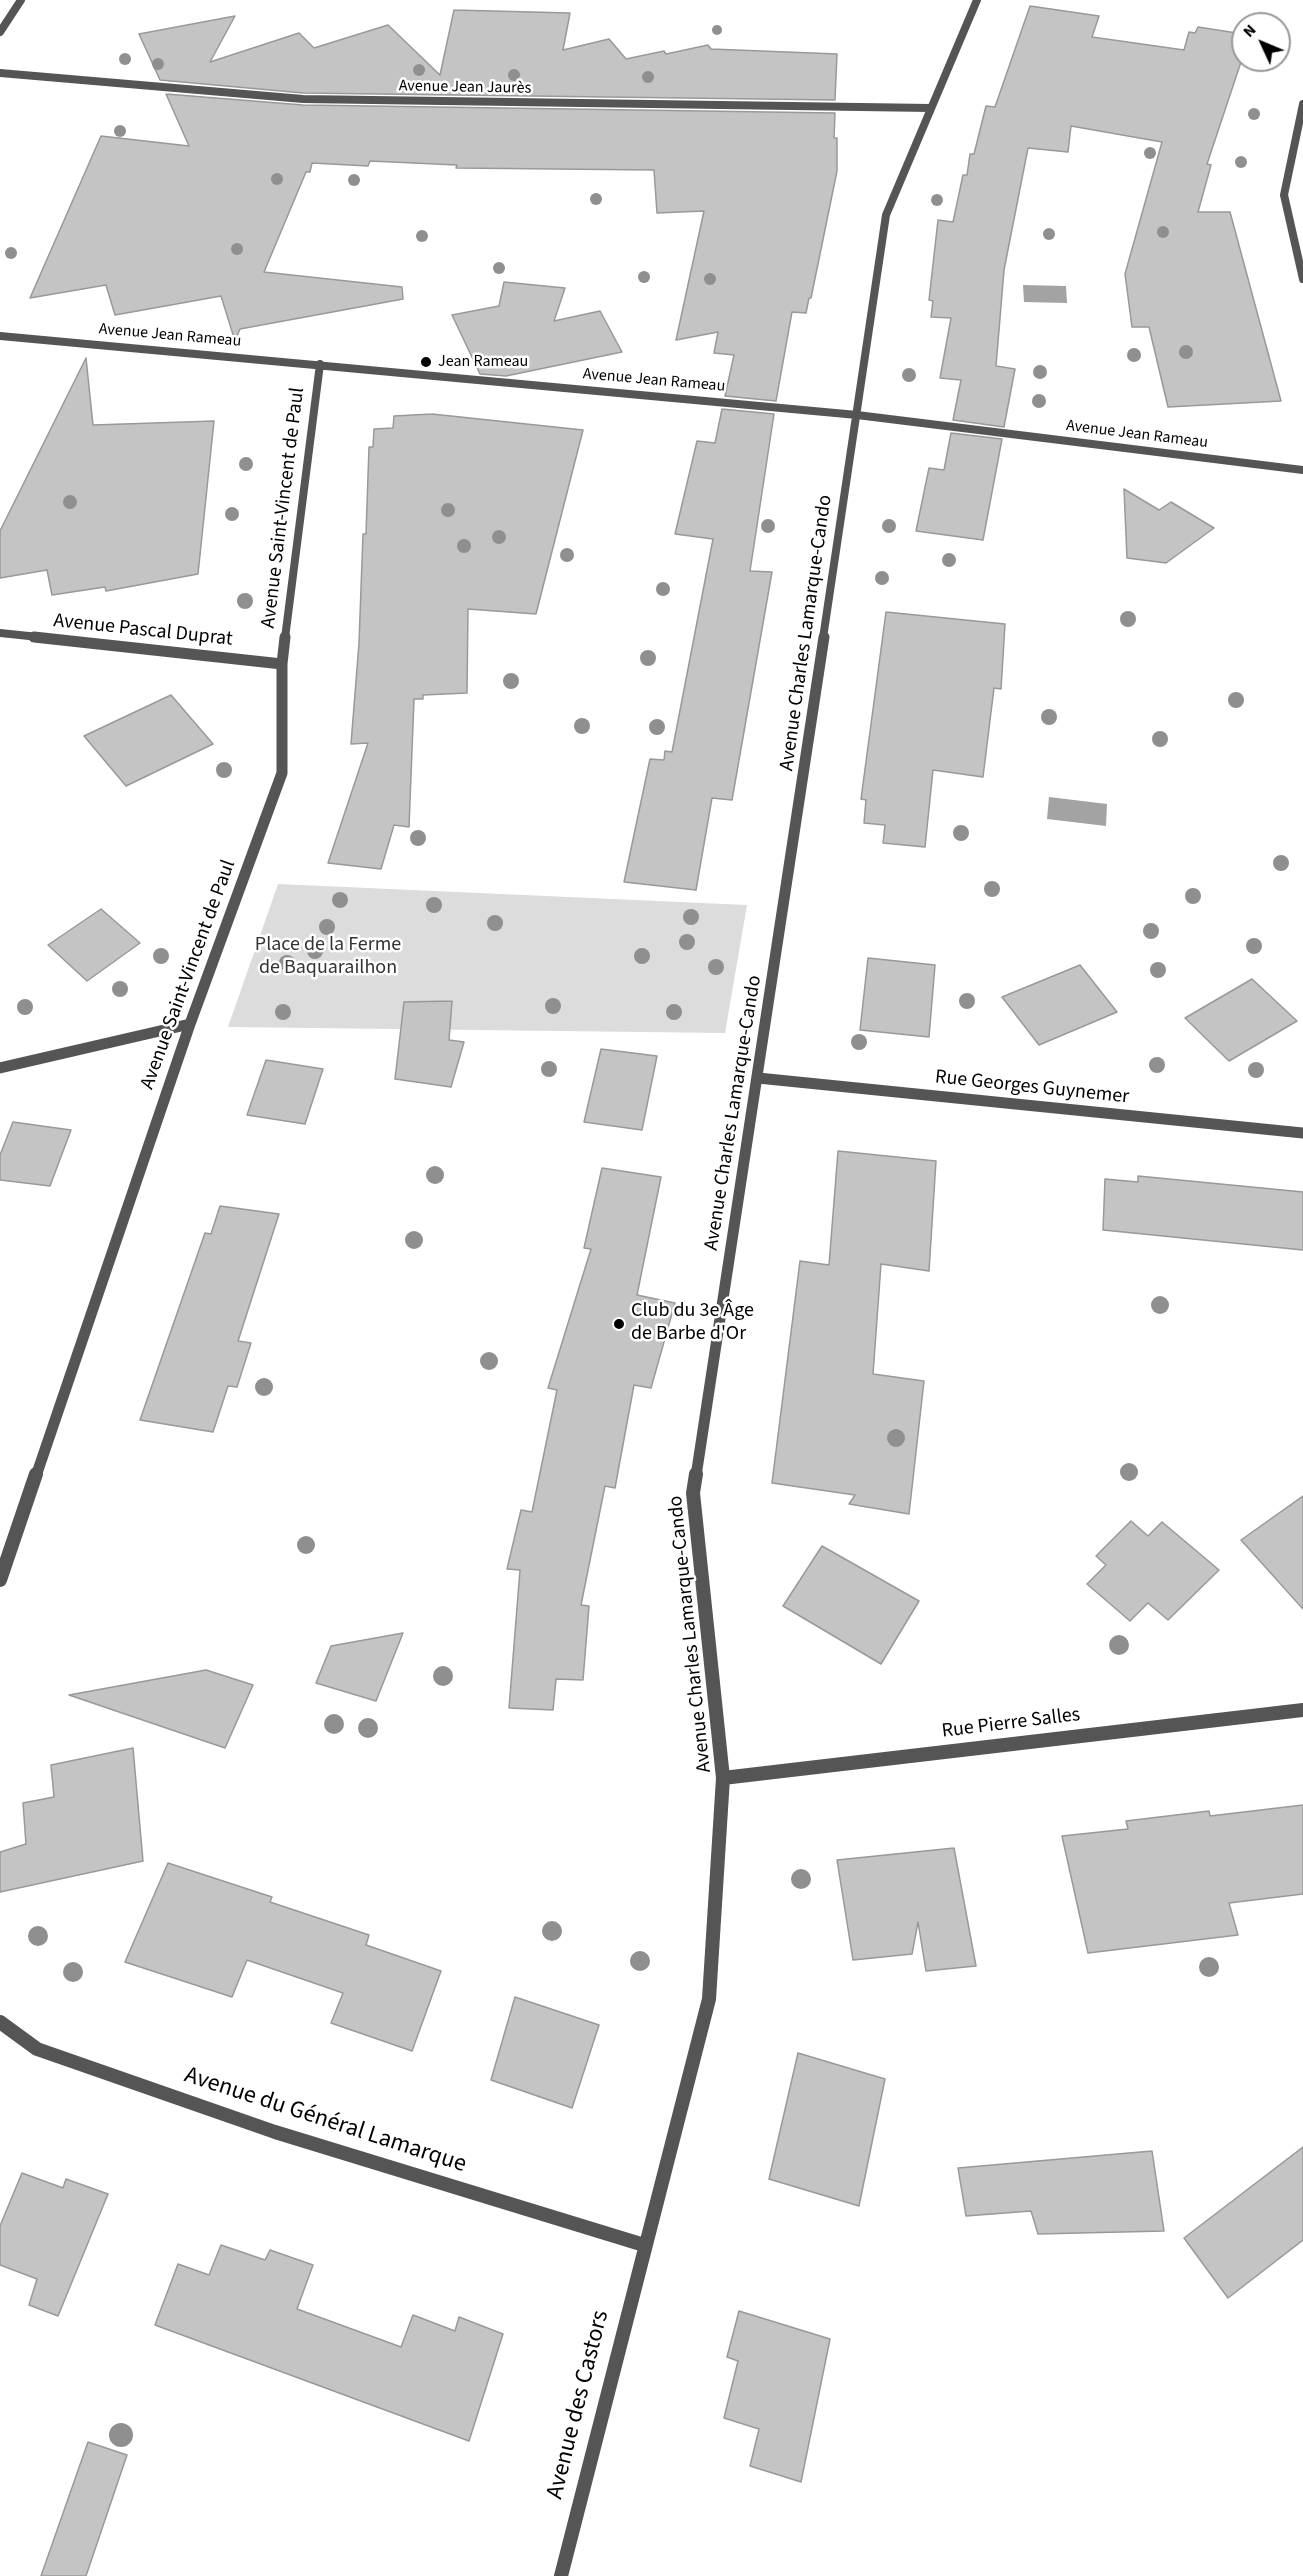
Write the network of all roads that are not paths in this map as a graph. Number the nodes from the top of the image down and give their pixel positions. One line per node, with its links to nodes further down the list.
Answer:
1 (21, 0): 3 (street)
2 (977, 0): 6 (street, Avenue Charles Lamarque-Cando)
3 (0, 32)
4 (0, 73): 6 (street, Avenue Jean Jaurès)
5 (1303, 104): 7 (street)
6 (930, 108): 10 (street, Avenue Charles Lamarque-Cando)
7 (1303, 279)
8 (0, 336): 9 (street, Avenue Jean Rameau)
9 (320, 364): 10 (street, Avenue Jean Rameau); 13 (street, Avenue Saint-Vincent de Paul)
10 (857, 415): 11 (street, Avenue Jean Rameau); 16 (street, Avenue Charles Lamarque-Cando)
11 (1303, 470)
12 (0, 633): 13 (street, Avenue Pascal Duprat)
13 (282, 664): 14 (street, Avenue Saint-Vincent de Paul)
14 (190, 1024): 15 (street); 18 (street, Avenue Saint-Vincent de Paul)
15 (0, 1068)
16 (758, 1078): 17 (street, Rue Georges Guynemer); 20 (street, Avenue Charles Lamarque-Cando)
17 (1303, 1133)
18 (0, 1580)
19 (1303, 1710): 20 (street, Rue Pierre Salles)
20 (723, 1778): 22 (street, Avenue Charles Lamarque-Cando)
21 (0, 2022): 22 (street, Avenue du Général Lamarque)
22 (644, 2245): 23 (street, Avenue des Castors)
23 (561, 2576)

